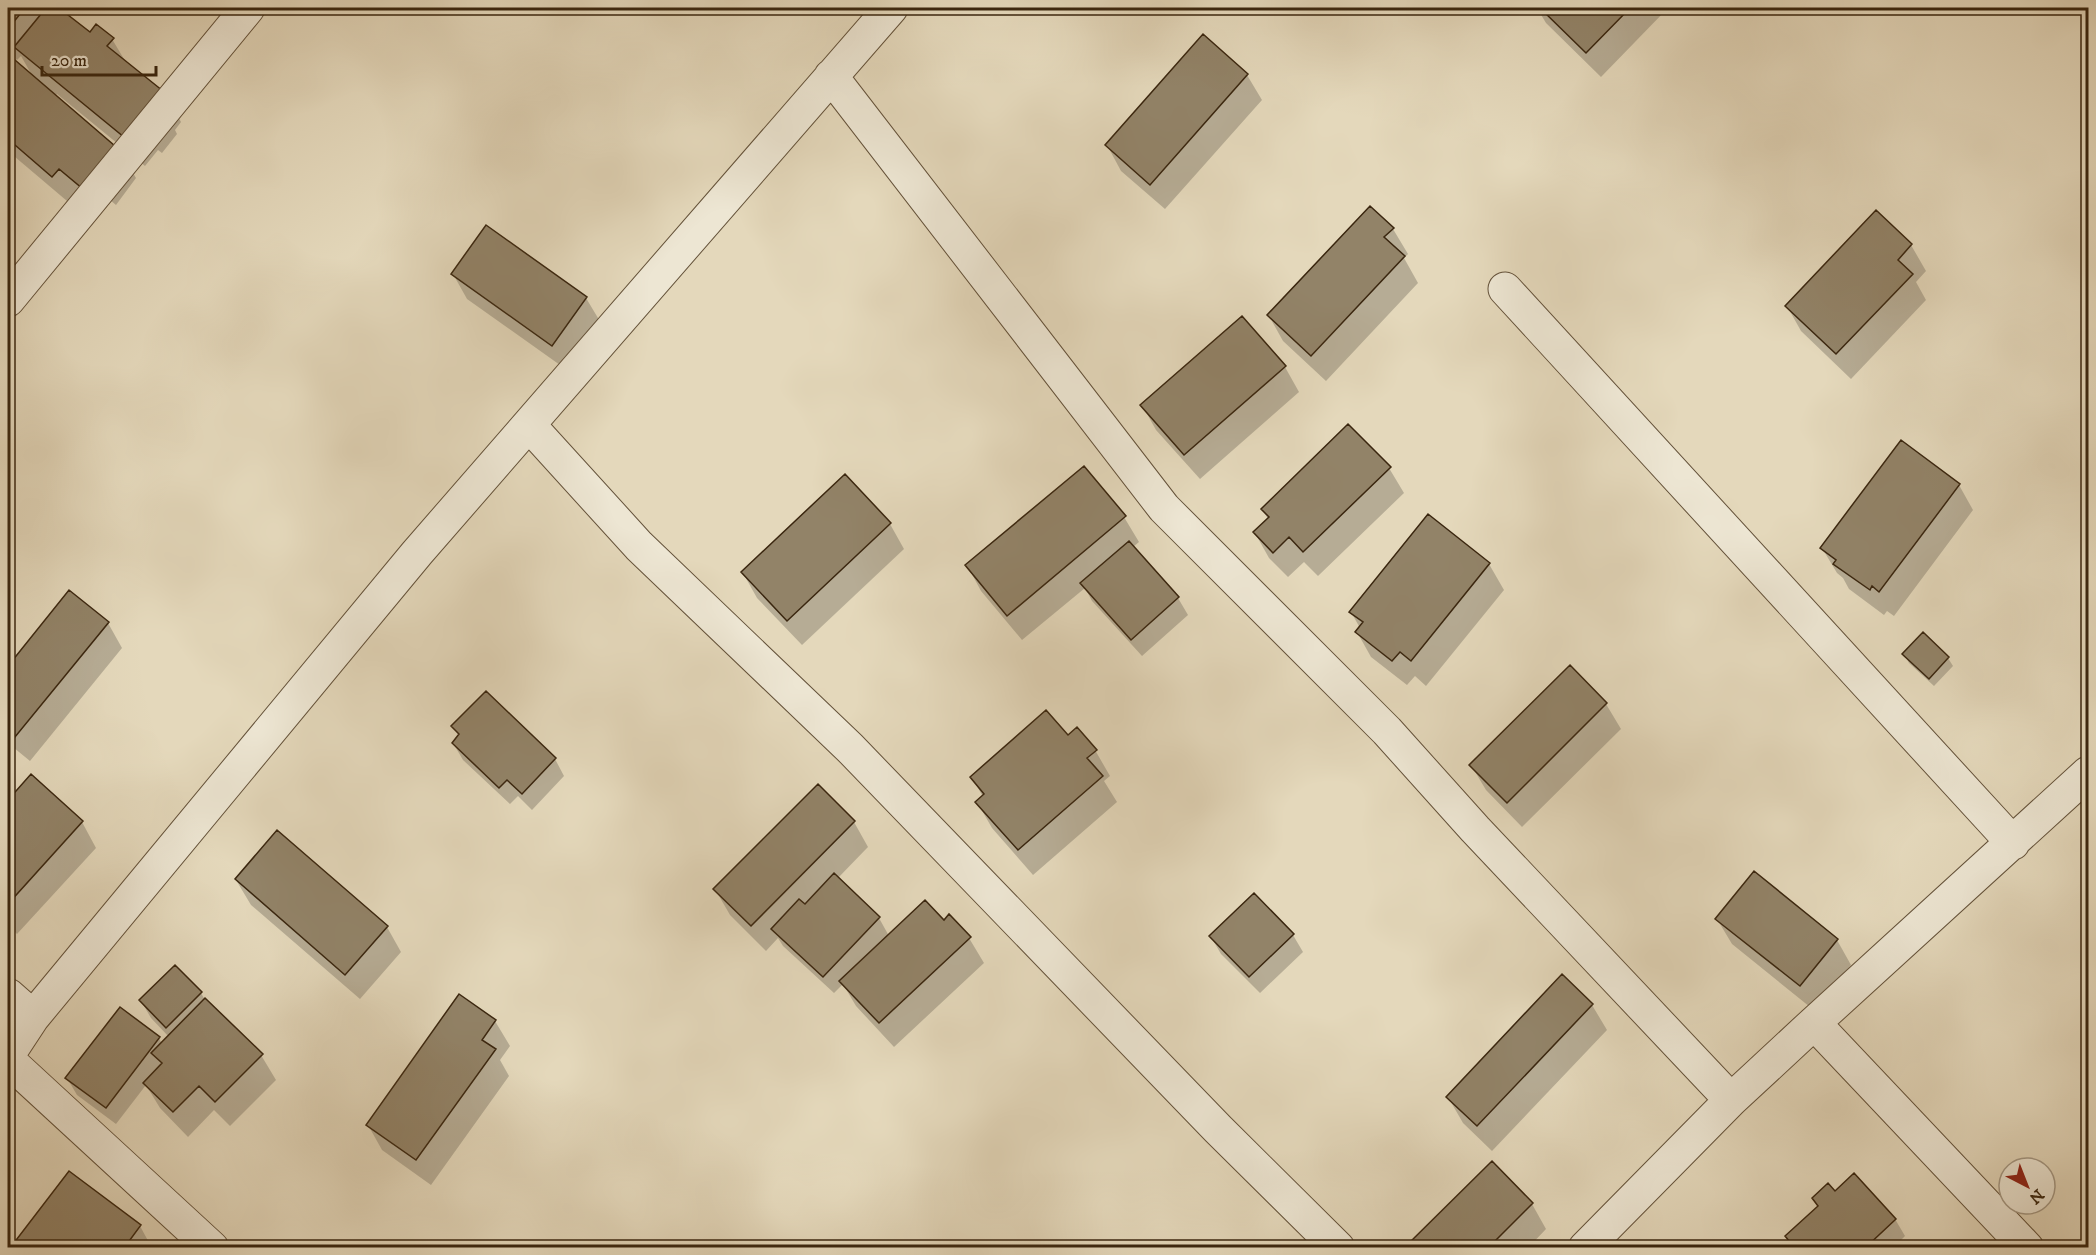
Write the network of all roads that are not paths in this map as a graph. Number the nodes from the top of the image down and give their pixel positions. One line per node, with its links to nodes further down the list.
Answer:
1 (248, 8): 5 (street)
2 (891, 8): 3 (street)
3 (831, 76): 6 (street); 14 (street)
4 (1505, 289): 8 (street)
5 (8, 300)
6 (529, 425): 10 (street); 16 (street)
7 (2088, 773): 8 (street)
8 (2013, 843): 11 (street)
9 (8, 995): 10 (street)
10 (33, 1017): 12 (street)
11 (1814, 1023): 14 (street); 18 (street)
12 (8, 1054)
13 (8, 1060): 15 (street)
14 (1731, 1100): 17 (street)
15 (212, 1248)
16 (1338, 1248)
17 (1585, 1248)
18 (2027, 1248)

